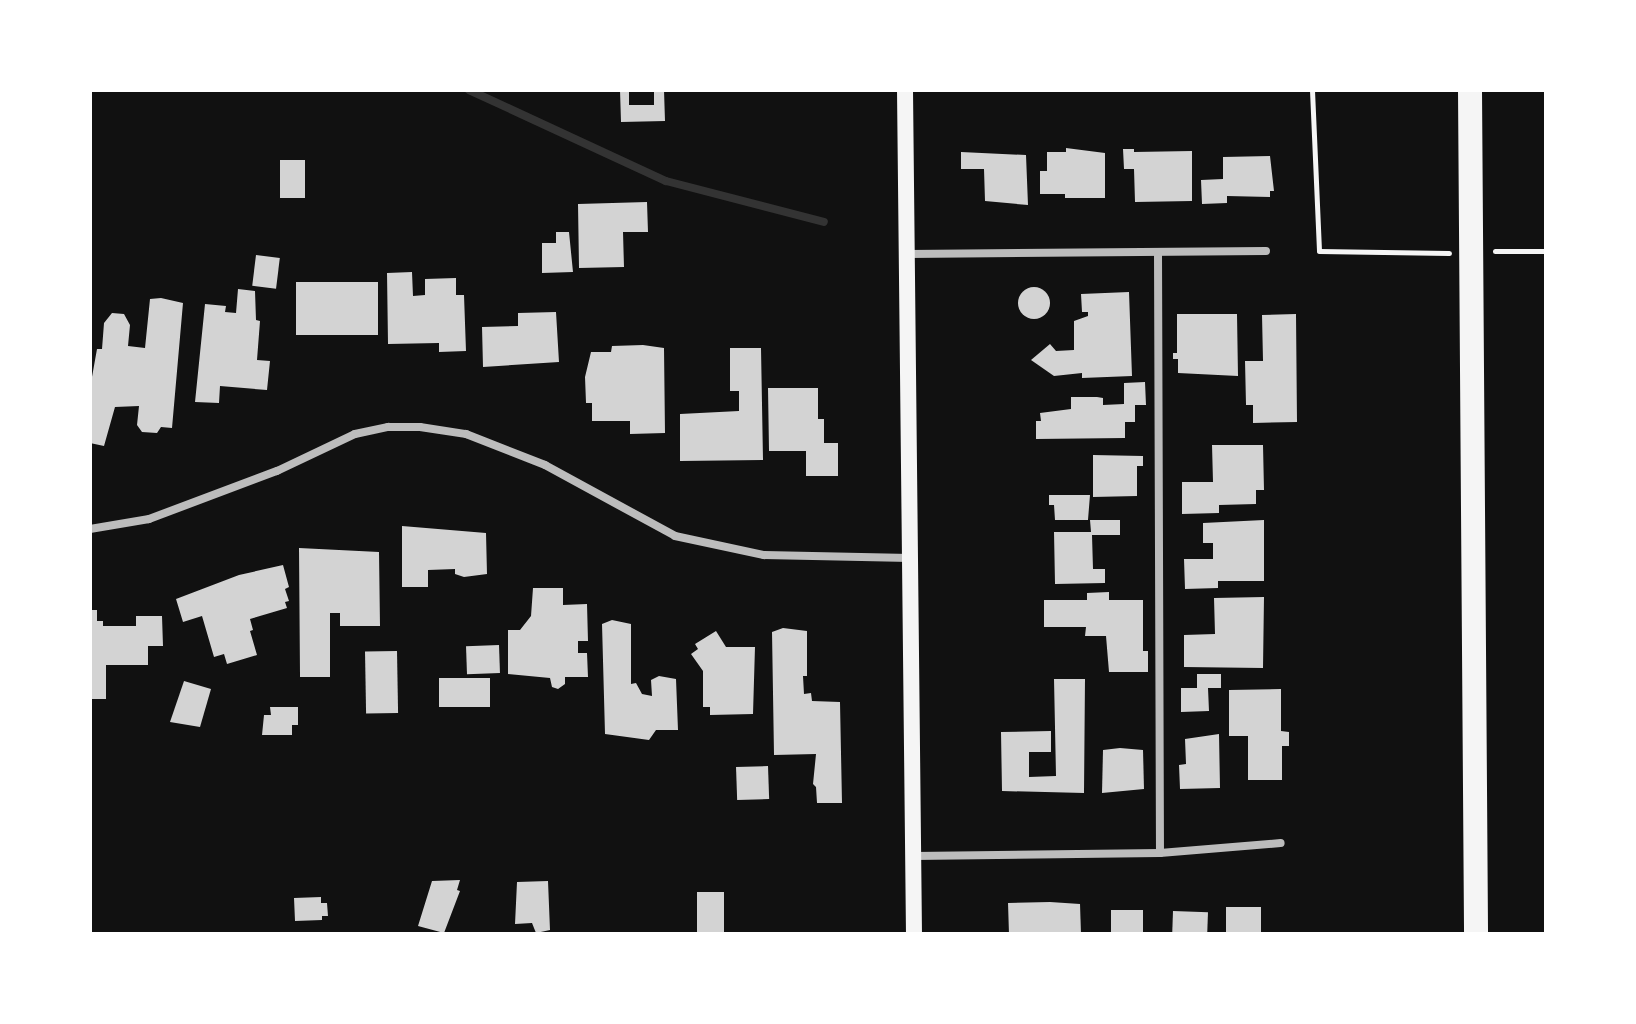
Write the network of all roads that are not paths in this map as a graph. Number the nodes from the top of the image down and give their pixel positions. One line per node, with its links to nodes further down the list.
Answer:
1 (905, 90): 5 (main road)
2 (1470, 90): 12 (highway)
3 (1266, 251): 4 (street)
4 (1158, 252): 5 (street); 9 (street)
5 (908, 254): 7 (main road)
6 (90, 529): 7 (street)
7 (910, 558): 10 (main road)
8 (1281, 843): 9 (street)
9 (1160, 853): 10 (street)
10 (913, 856): 11 (main road)
11 (914, 934)
12 (1476, 934)

